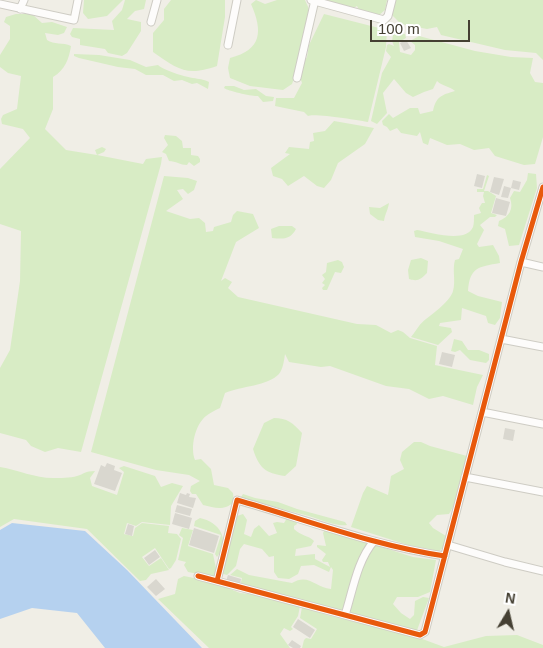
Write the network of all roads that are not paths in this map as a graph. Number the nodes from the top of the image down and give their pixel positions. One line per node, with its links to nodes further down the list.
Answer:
1 (24, 0): 8 (street)
2 (78, 0): 8 (street)
3 (157, 0): 9 (street)
4 (237, 0): 10 (street)
5 (314, 0): 6 (street); 11 (street)
6 (392, 0)
7 (0, 4): 8 (street)
8 (20, 10)
9 (151, 22)
10 (228, 45)
11 (297, 78)
12 (543, 187): 13 (street)
13 (521, 262): 14 (street); 15 (street)
14 (543, 267)
15 (501, 339): 16 (street); 17 (street)
16 (543, 347)
17 (482, 412): 18 (street); 19 (street)
18 (543, 424)
19 (465, 477): 20 (street); 22 (street)
20 (543, 492)
21 (374, 540): 23 (street); 26 (street); 27 (street)
22 (448, 545): 23 (street); 24 (street)
23 (445, 556): 27 (street)
24 (543, 571)
25 (198, 576): 26 (street)
26 (217, 581): 27 (street)
27 (345, 615)

